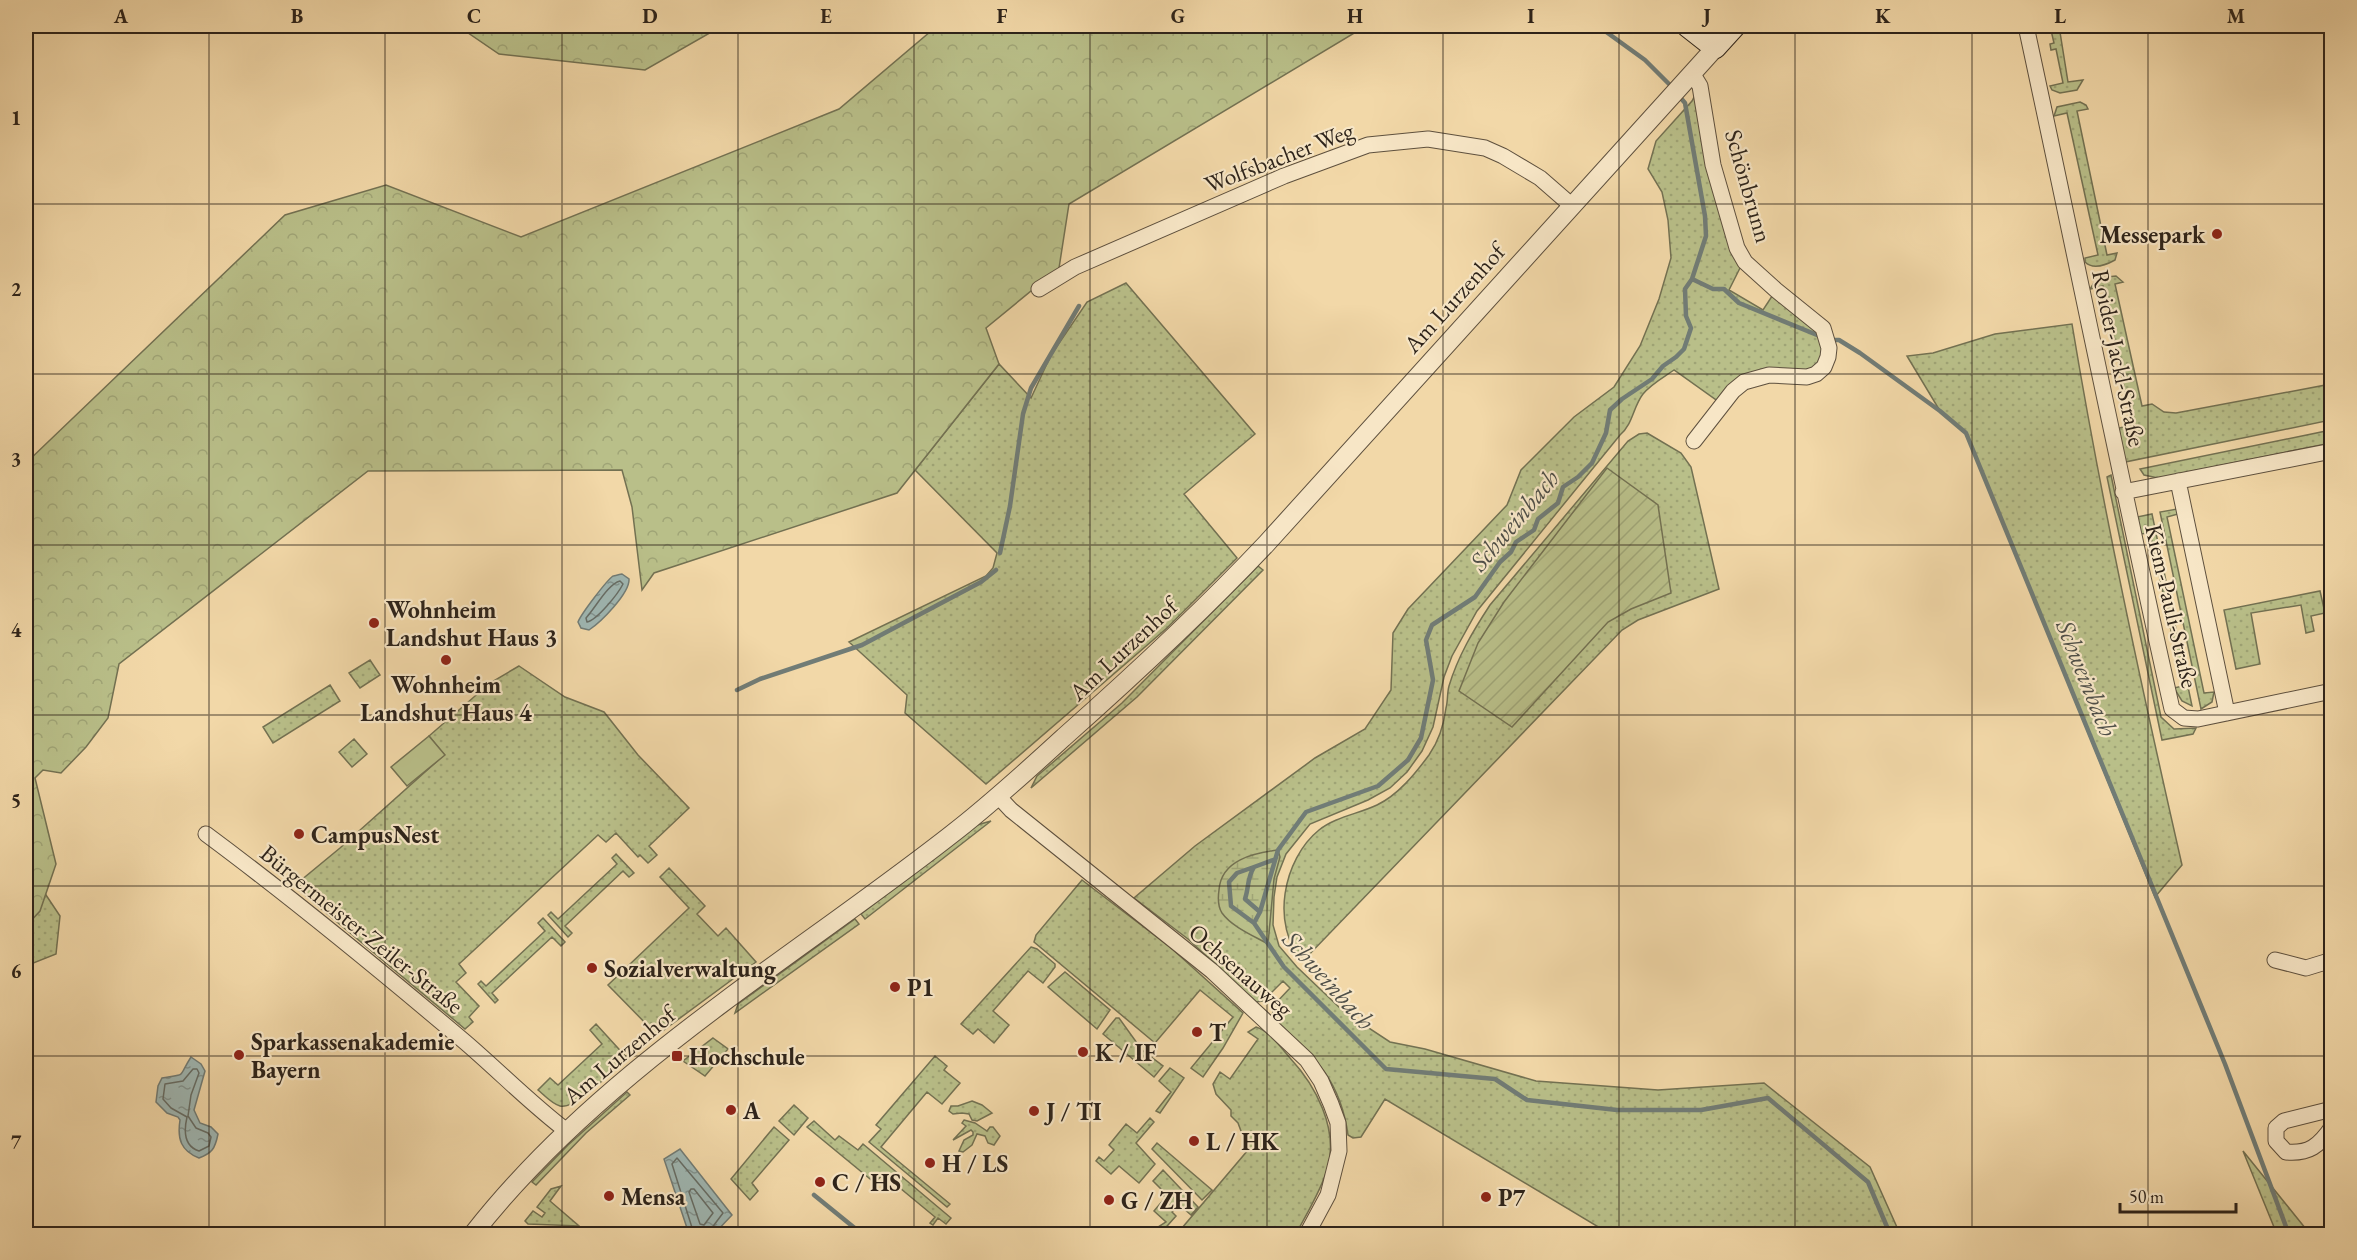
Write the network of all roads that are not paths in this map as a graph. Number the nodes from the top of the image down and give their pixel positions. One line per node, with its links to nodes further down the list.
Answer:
1 (1687, 26): 4 (main road)
2 (1735, 26): 4 (main road, Am Lurzenhof)
3 (2026, 26): 11 (street, Roider-Jackl-Straße)
4 (1715, 48): 5 (street, Am Lurzenhof)
5 (1687, 79): 6 (street, Am Lurzenhof); 8 (street, Schönbrunn)
6 (1571, 205): 7 (street, Wolfsbacher Weg); 14 (street, Am Lurzenhof)
7 (1039, 289)
8 (1694, 441)
9 (2331, 451): 10 (street)
10 (2178, 481): 11 (street); 13 (street, Kiem-Pauli-Straße)
11 (2123, 492): 13 (street, Kiem-Pauli-Straße)
12 (2331, 691): 13 (street, Kiem-Pauli-Straße)
13 (2227, 713)
14 (998, 796): 20 (street, Am Lurzenhof); 22 (street, Ochsenauweg)
15 (206, 834): 20 (street, Bürgermeister-Zeiler-Straße)
16 (2275, 960): 17 (street)
17 (2331, 960)
18 (2331, 1109): 19 (street)
19 (2331, 1127)
20 (568, 1132): 21 (street, Am Lurzenhof)
21 (473, 1234)
22 (1307, 1234)

